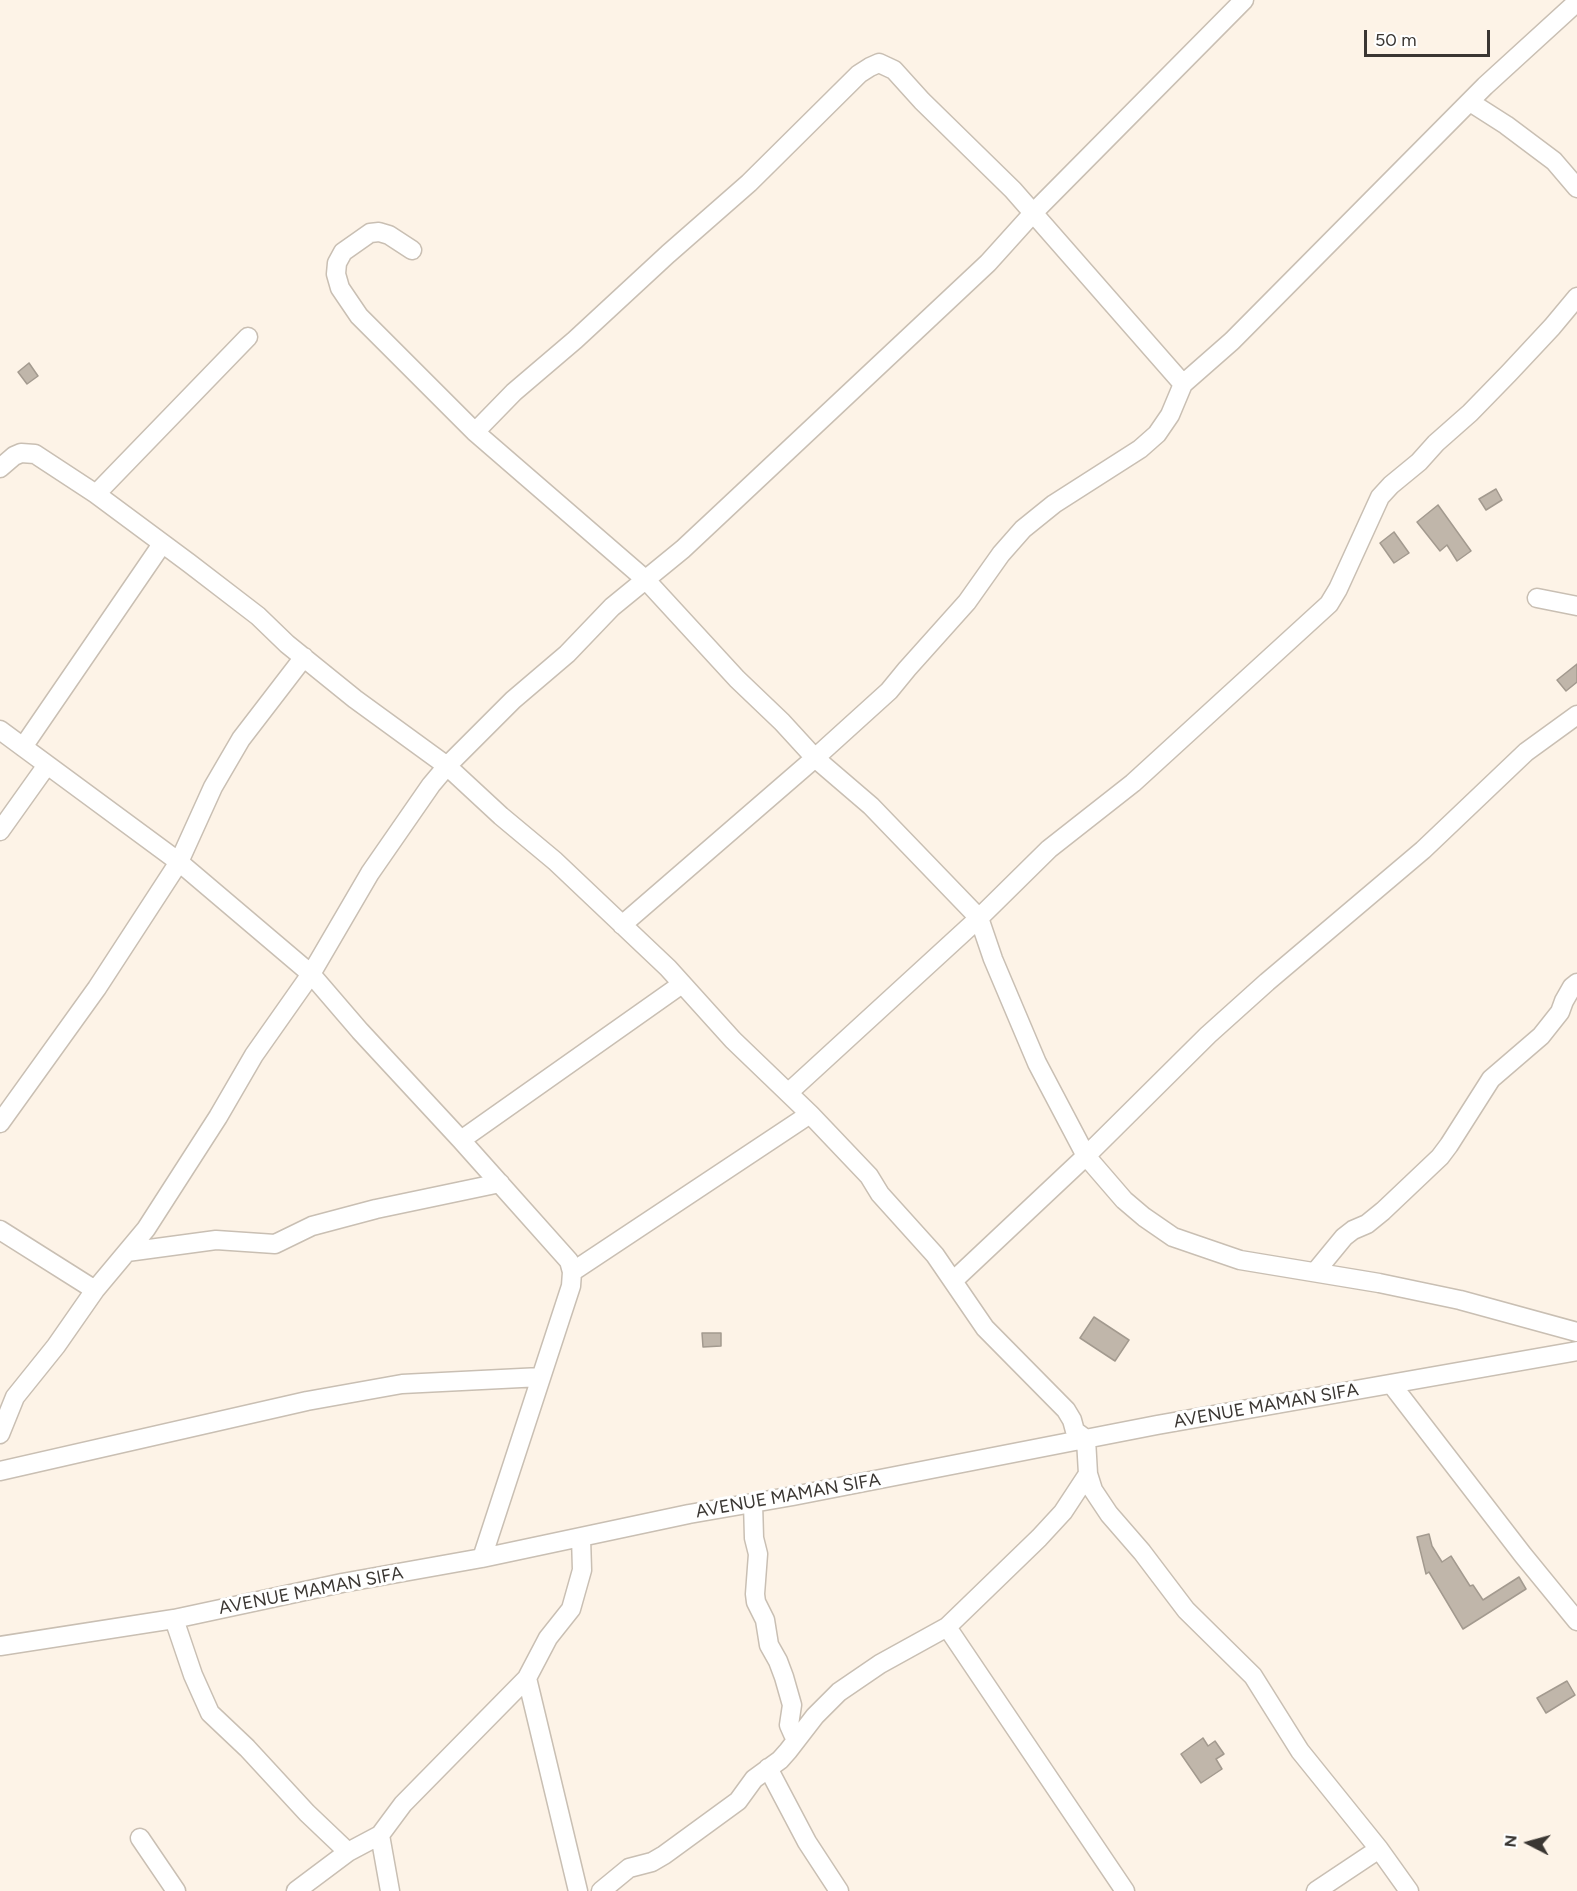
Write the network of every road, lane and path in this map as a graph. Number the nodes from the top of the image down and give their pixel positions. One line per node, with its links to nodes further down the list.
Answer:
1 (1244, 0): 5 (street)
2 (1577, 2): 3 (street)
3 (1470, 102): 4 (street); 9 (street)
4 (1577, 188)
5 (1034, 212): 9 (street); 10 (street); 14 (street)
6 (412, 250): 10 (street)
7 (1577, 297): 26 (street)
8 (248, 337): 12 (street)
9 (1183, 384): 21 (street)
10 (475, 432): 14 (street)
11 (0, 468): 12 (street)
12 (96, 494): 13 (street)
13 (162, 544): 17 (street); 20 (street)
14 (646, 580): 21 (street); 23 (street)
15 (1537, 598): 16 (street)
16 (1577, 606)
17 (304, 657): 23 (street); 25 (street)
18 (1577, 715): 35 (street)
19 (0, 730): 20 (street)
20 (23, 747): 22 (street)
21 (815, 758): 26 (street); 27 (street)
22 (47, 765): 24 (street); 25 (street)
23 (447, 766): 27 (street); 28 (street)
24 (0, 831)
25 (178, 862): 28 (street); 33 (street)
26 (979, 918): 31 (street); 35 (street)
27 (622, 925): 30 (street)
28 (311, 974): 34 (street); 38 (street)
29 (1577, 983): 40 (street)
30 (682, 984): 31 (street); 34 (street)
31 (788, 1093): 32 (street)
32 (810, 1114): 39 (street); 41 (street)
33 (0, 1123)
34 (461, 1140): 36 (street)
35 (1086, 1156): 40 (street); 41 (street)
36 (500, 1183): 38 (street); 39 (street)
37 (0, 1230): 42 (street)
38 (128, 1252): 42 (street)
39 (572, 1272): 45 (street)
40 (1316, 1272): 43 (street)
41 (953, 1281): 48 (street)
42 (95, 1290): 47 (street)
43 (1577, 1332)
44 (1577, 1351): 46 (street, AVENUE MAMAN SIFA)
45 (541, 1377): 49 (street); 53 (street)
46 (1392, 1385): 48 (street, AVENUE MAMAN SIFA); 55 (street)
47 (0, 1434)
48 (1086, 1439): 50 (street); 51 (street, AVENUE MAMAN SIFA)
49 (0, 1471)
50 (1088, 1474): 56 (street); 63 (street)
51 (753, 1503): 52 (street, AVENUE MAMAN SIFA); 59 (street)
52 (581, 1537): 53 (street, AVENUE MAMAN SIFA); 58 (street)
53 (482, 1558): 54 (street, AVENUE MAMAN SIFA)
54 (174, 1619): 57 (street, AVENUE MAMAN SIFA); 64 (street)
55 (1577, 1621)
56 (947, 1627): 59 (street); 71 (street)
57 (0, 1646)
58 (527, 1678): 61 (street); 68 (street)
59 (797, 1739): 60 (street)
60 (768, 1768): 69 (street); 70 (street)
61 (380, 1835): 64 (street); 67 (street)
62 (140, 1838): 65 (street)
63 (1379, 1848): 72 (street); 73 (street)
64 (348, 1852): 66 (street)
65 (176, 1891)
66 (296, 1891)
67 (390, 1891)
68 (578, 1891)
69 (601, 1891)
70 (839, 1891)
71 (1125, 1891)
72 (1316, 1891)
73 (1409, 1891)

